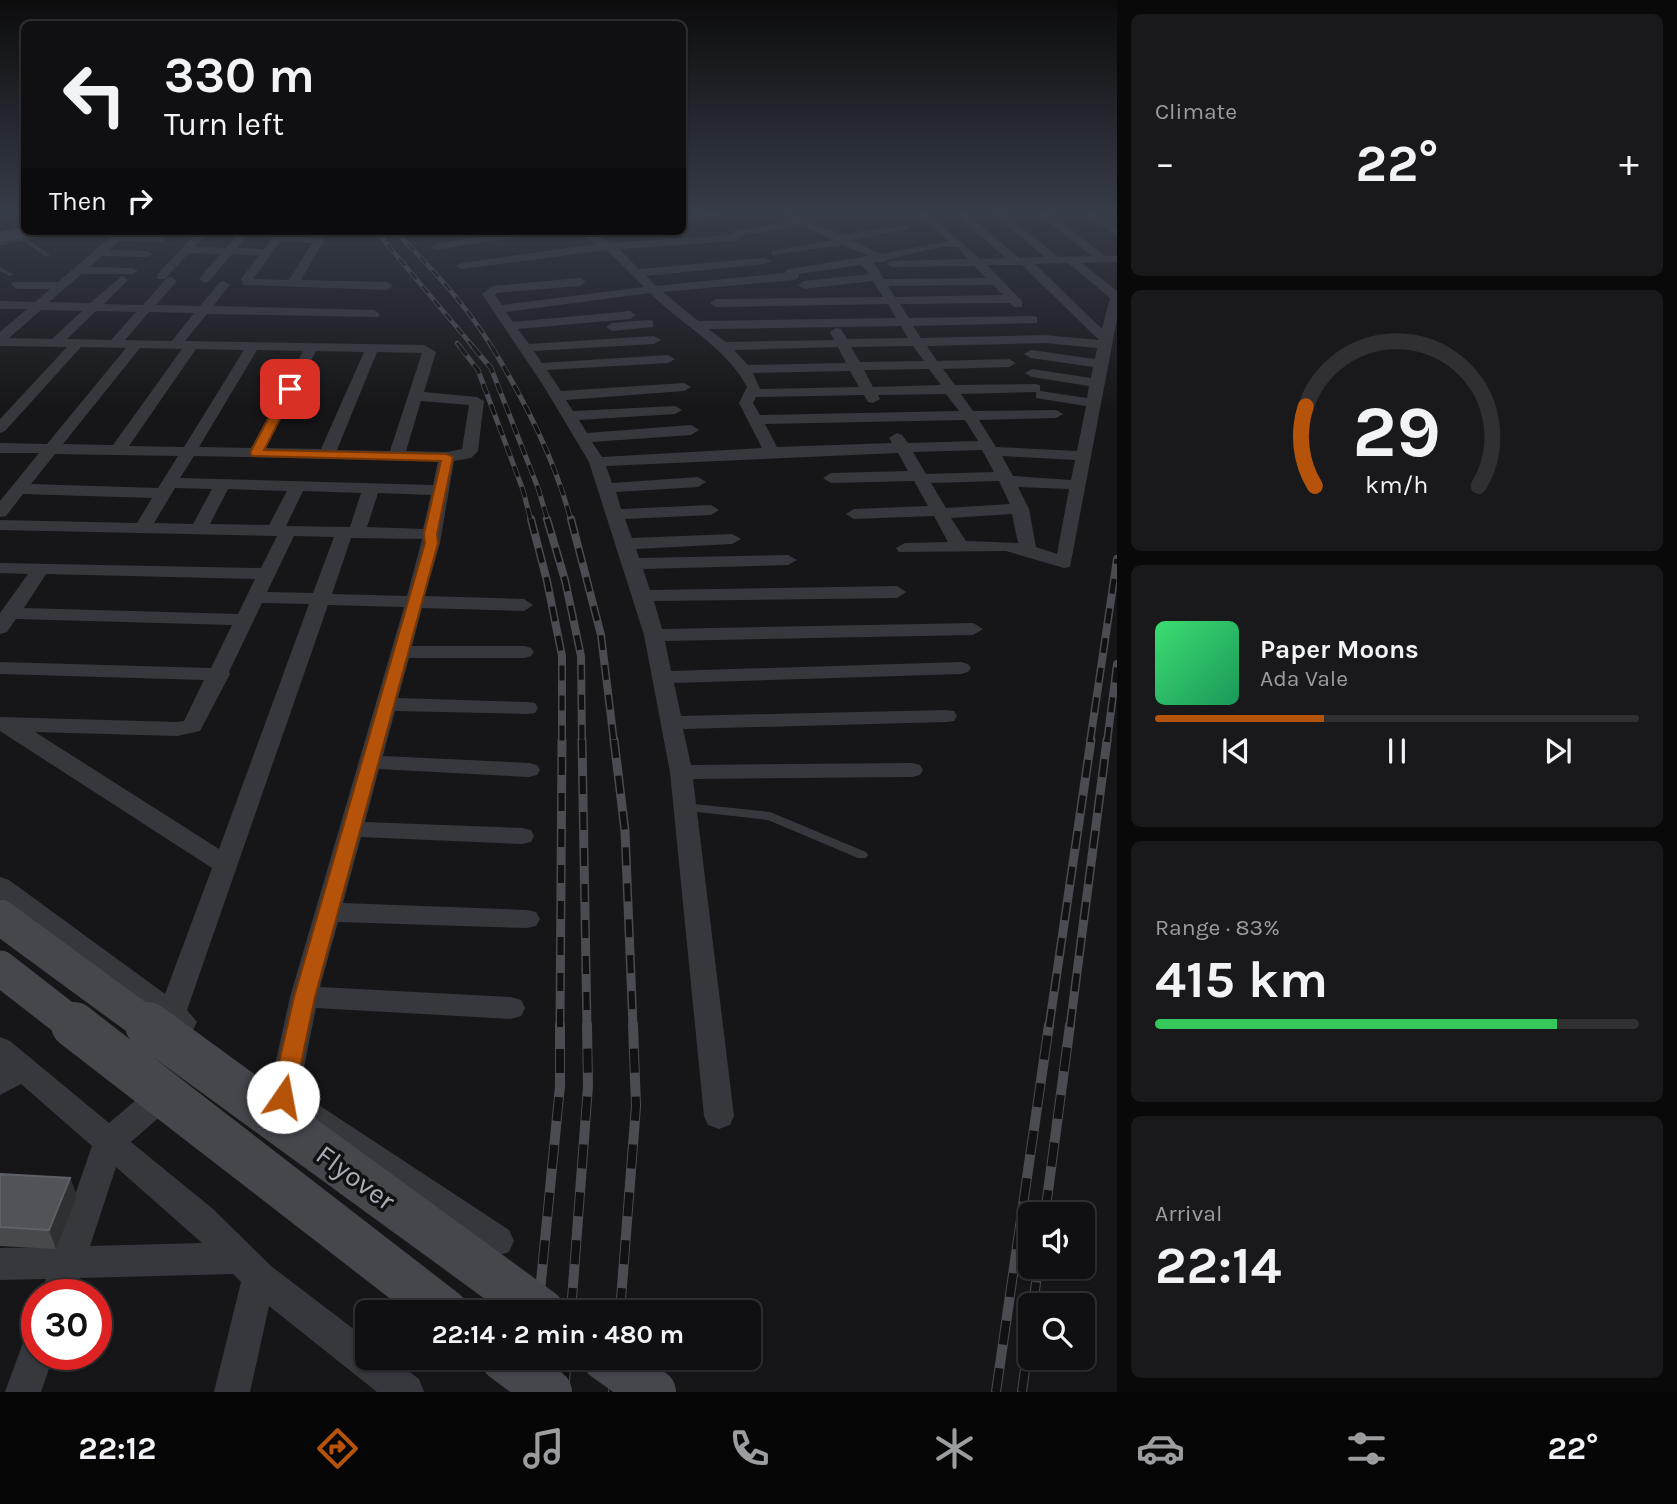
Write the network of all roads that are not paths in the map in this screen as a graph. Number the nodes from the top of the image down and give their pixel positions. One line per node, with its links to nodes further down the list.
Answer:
1 (69, 279): 23 (street)
2 (124, 279): 37 (street)
3 (166, 279): 39 (street)
4 (247, 279): 28 (street)
5 (296, 279): 21 (street)
6 (641, 279): 26 (street)
7 (712, 279): 20 (street)
8 (812, 279): 16 (street)
9 (812, 279): 16 (street)
10 (877, 279): 32 (street)
11 (915, 279): 19 (street)
12 (929, 279): 19 (street)
13 (1040, 279): 56 (street)
14 (1095, 279): 27 (street)
15 (14, 280): 23 (street)
16 (797, 281): 20 (street); 30 (street)
17 (997, 281): 19 (street); 29 (street)
18 (580, 282): 25 (street)
19 (931, 282): 31 (street)
20 (717, 283): 26 (street); 30 (street)
21 (293, 284): 28 (street); 41 (street)
22 (224, 285): 40 (street)
23 (61, 286): 36 (street)
24 (387, 286): 41 (street)
25 (548, 287): 26 (street); 50 (street); 51 (street)
26 (651, 290): 38 (street)
27 (1117, 296): 56 (street)
28 (268, 297): 40 (street); 41 (street); 64 (street)
29 (1013, 299): 31 (street); 44 (street)
30 (736, 300): 35 (street)
31 (946, 300): 32 (street); 45 (street)
32 (892, 302): 33 (street); 46 (street)
33 (819, 303): 35 (street); 47 (street)
34 (0, 304): 36 (street)
35 (705, 304): 38 (street)
36 (38, 306): 37 (street); 63 (street)
37 (92, 307): 39 (street); 57 (street)
38 (671, 307): 49 (street)
39 (146, 308): 40 (street); 59 (street)
40 (202, 309): 61 (street)
41 (316, 310): 42 (street); 64 (street); 66 (street); 103 (street)
42 (374, 314)
43 (630, 315): 51 (street)
44 (1033, 320): 45 (street); 52 (street)
45 (961, 321): 46 (street); 54 (street)
46 (905, 322): 47 (street); 53 (street)
47 (830, 323): 49 (street); 62 (street)
48 (648, 324): 51 (street)
49 (698, 325): 65 (street)
50 (510, 327): 51 (street); 67 (street)
51 (574, 329)
52 (1045, 339): 54 (street); 56 (street)
53 (916, 340): 54 (street); 62 (street); 73 (street)
54 (976, 340)
55 (654, 341): 67 (street)
56 (1105, 342): 72 (street)
57 (55, 343): 58 (street); 63 (street)
58 (78, 343): 59 (street); 93 (street)
59 (114, 344): 60 (street)
60 (136, 344): 61 (street); 99 (street)
61 (184, 344): 64 (street); 100 (street)
62 (842, 344): 65 (street); 75 (street)
63 (4, 345)
64 (243, 346): 101 (street)
65 (723, 346): 76 (street)
66 (372, 348): 84 (street); 104 (street)
67 (525, 348): 74 (street)
68 (1031, 354): 72 (street)
69 (668, 359): 70 (street)
70 (600, 363): 74 (street); 78 (street)
71 (1009, 363): 73 (street)
72 (1100, 364): 77 (street)
73 (934, 365): 75 (street); 81 (street)
74 (537, 367): 85 (street)
75 (855, 367): 76 (street); 82 (street)
76 (744, 369): 83 (street)
77 (1097, 383): 79 (street); 86 (street)
78 (611, 385)
79 (1036, 386): 81 (street); 86 (street)
80 (684, 387): 85 (street)
81 (950, 389): 82 (street); 90 (street)
82 (868, 390): 83 (street); 91 (street)
83 (753, 393): 92 (street)
84 (415, 396): 105 (street); 107 (street)
85 (556, 396): 89 (street)
86 (1094, 403): 106 (street)
87 (675, 410): 89 (street)
88 (1056, 414): 90 (street)
89 (569, 416): 95 (street)
90 (969, 416): 91 (street); 98 (street)
91 (884, 418): 92 (street); 97 (street)
92 (754, 420): 102 (street)
93 (0, 428)
94 (691, 430): 95 (street)
95 (582, 438): 108 (street)
96 (0, 447): 99 (street)
97 (903, 448): 98 (street); 102 (street); 110 (street)
98 (989, 448): 106 (street); 111 (street)
99 (48, 450): 100 (street); 119 (street)
100 (117, 451): 101 (street)
101 (188, 452): 103 (street); 116 (street)
102 (772, 452): 108 (street)
103 (256, 453): 104 (street)
104 (327, 454): 105 (street)
105 (397, 455): 107 (street)
106 (1084, 456): 114 (street)
107 (447, 457): 120 (street)
108 (597, 462): 118 (street)
109 (831, 478): 110 (street)
110 (920, 478): 111 (street); 124 (street)
111 (1006, 478): 114 (street); 121 (street)
112 (698, 482): 118 (street)
113 (222, 485): 115 (street); 116 (street); 129 (street)
114 (1079, 485): 137 (street)
115 (297, 487): 117 (street); 130 (street)
116 (166, 488): 119 (street); 128 (street)
117 (371, 488): 120 (street); 131 (street)
118 (606, 488): 125 (street)
119 (18, 489): 123 (street)
120 (441, 490): 132 (street)
121 (1021, 509): 124 (street); 137 (street)
122 (711, 510): 125 (street)
123 (0, 512)
124 (940, 512): 126 (street); 135 (street)
125 (615, 514): 134 (street)
126 (854, 514)
127 (0, 525): 128 (street)
128 (142, 528): 129 (street)
129 (199, 529): 130 (street)
130 (281, 531): 131 (street); 142 (street)
131 (351, 531): 132 (street); 146 (street)
132 (431, 534): 147 (street)
133 (732, 539): 134 (street)
134 (625, 544): 139 (street)
135 (960, 547): 136 (street); 137 (street)
136 (905, 548)
137 (1028, 550)
138 (788, 560): 139 (street)
139 (632, 565): 144 (street)
140 (0, 568): 141 (street)
141 (41, 569): 142 (street); 149 (street)
142 (267, 574): 145 (street)
143 (897, 592): 144 (street)
144 (643, 596): 152 (street)
145 (256, 597): 146 (street); 150 (street)
146 (320, 599): 147 (street); 172 (street)
147 (414, 602): 148 (street); 153 (street)
148 (524, 605)
149 (5, 620): 150 (street)
150 (245, 620): 157 (street)
151 (973, 629): 152 (street)
152 (654, 635): 158 (street)
153 (402, 652): 154 (street); 159 (street)
154 (524, 652)
155 (0, 667): 157 (street)
156 (961, 668): 158 (street)
157 (220, 674): 163 (street)
158 (662, 677): 162 (street)
159 (387, 704): 160 (street); 164 (street)
160 (527, 708)
161 (946, 716): 162 (street)
162 (671, 723): 167 (street)
163 (4, 724): 172 (street)
164 (371, 762): 165 (street); 169 (street)
165 (529, 770)
166 (912, 770): 167 (street)
167 (681, 772): 168 (street)
168 (684, 807): 171 (lane); 184 (street)
169 (351, 830): 170 (street); 174 (street)
170 (522, 836)
171 (862, 855)
172 (227, 866): 180 (street)
173 (0, 886): 180 (street)
174 (329, 912): 176 (street); 178 (street)
175 (0, 917): 192 (main road, Flyover, bridge)
176 (527, 919)
177 (0, 968): 191 (main road, bridge)
178 (304, 997): 179 (street); 183 (street)
179 (511, 1008)
180 (172, 1014): 181 (street)
181 (217, 1048): 183 (street); 185 (street)
182 (7, 1067): 185 (street)
183 (283, 1097): 186 (street)
184 (719, 1116)
185 (109, 1142): 187 (street); 189 (street)
186 (497, 1241)
187 (68, 1262): 188 (street); 189 (street); 190 (street)
188 (0, 1264)
189 (249, 1268): 197 (street); 198 (street)
190 (62, 1279)
191 (429, 1300)
192 (526, 1300)
193 (31, 1370): 196 (street)
194 (519, 1370): 199 (main road, bridge)
195 (622, 1370): 200 (main road, bridge)
196 (23, 1392)
197 (232, 1392)
198 (406, 1392)
199 (549, 1392)
200 (653, 1392)

